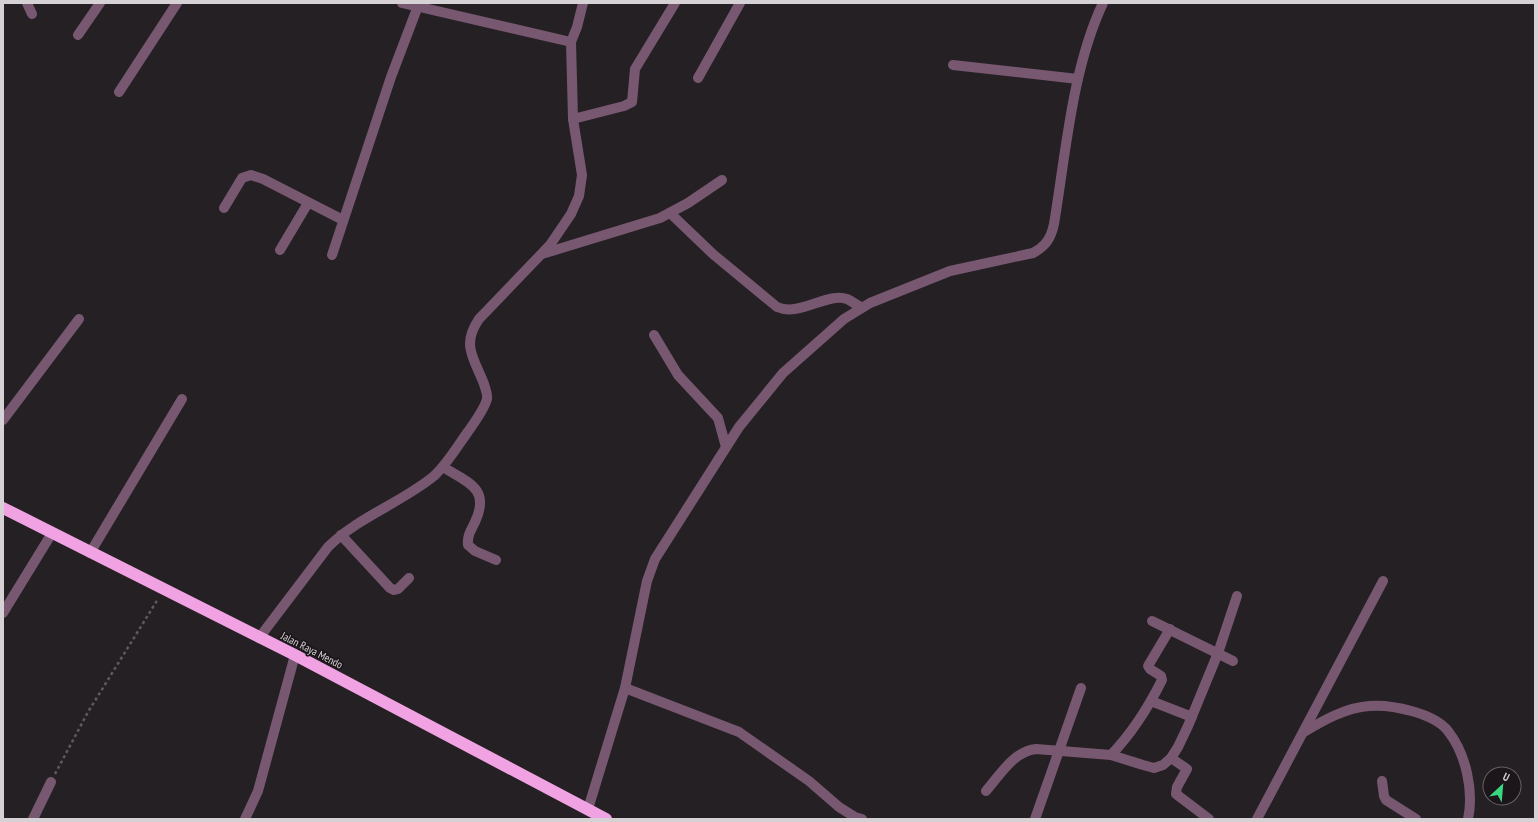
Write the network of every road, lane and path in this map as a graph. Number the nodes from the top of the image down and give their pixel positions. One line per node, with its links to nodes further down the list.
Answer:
1 (27, 3): 10 (street)
2 (100, 3): 11 (street)
3 (177, 3): 16 (street)
4 (402, 3): 9 (street)
5 (583, 3): 12 (street)
6 (674, 3): 17 (street)
7 (740, 3): 14 (street)
8 (1104, 3): 15 (street)
9 (418, 6): 12 (street); 22 (street)
10 (32, 14)
11 (78, 35)
12 (571, 42): 17 (street)
13 (953, 65): 15 (street)
14 (698, 78)
15 (1078, 79): 26 (street)
16 (120, 92)
17 (573, 119): 24 (street)
18 (722, 180): 21 (street)
19 (308, 203): 20 (street); 22 (street); 23 (street)
20 (224, 208)
21 (670, 213): 24 (street); 26 (street)
22 (343, 220): 25 (street)
23 (280, 250)
24 (542, 254): 32 (street)
25 (332, 255)
26 (861, 307): 31 (street)
27 (79, 319): 30 (street)
28 (654, 335): 31 (street)
29 (182, 399): 36 (street)
30 (3, 420)
31 (726, 447): 49 (street)
32 (442, 467): 35 (street); 37 (street)
33 (3, 508): 34 (highway, Jalan Raya Mendo)
34 (52, 533): 36 (highway, Jalan Raya Mendo); 42 (street)
35 (341, 535): 38 (street); 45 (street)
36 (90, 553): 40 (highway, Jalan Raya Mendo)
37 (496, 560)
38 (409, 578)
39 (1383, 581): 53 (street)
40 (164, 590): 45 (highway, Jalan Raya Mendo); 58 (path)
41 (1237, 596): 46 (street)
42 (3, 613)
43 (1152, 622): 44 (street)
44 (1170, 628): 46 (street); 51 (street)
45 (259, 638): 47 (highway, Jalan Raya Mendo)
46 (1218, 653): 48 (street); 52 (street)
47 (295, 655): 60 (highway, Jalan Raya Mendo); 62 (street)
48 (1233, 661)
49 (625, 688): 60 (street); 64 (street)
50 (1081, 688): 54 (street)
51 (1151, 701): 52 (street); 55 (street)
52 (1192, 717): 56 (street)
53 (1304, 732): 67 (street); 69 (street)
54 (1059, 751): 55 (street); 59 (street); 65 (street)
55 (1111, 755): 56 (street)
56 (1171, 758): 66 (street)
57 (1382, 781): 68 (street)
58 (51, 782): 61 (street)
59 (986, 790)
60 (588, 809): 63 (highway, Jalan Raya Mendo)
61 (33, 819)
62 (245, 819)
63 (606, 819)
64 (862, 819)
65 (1036, 819)
66 (1209, 819)
67 (1257, 819)
68 (1416, 819)
69 (1468, 819)

